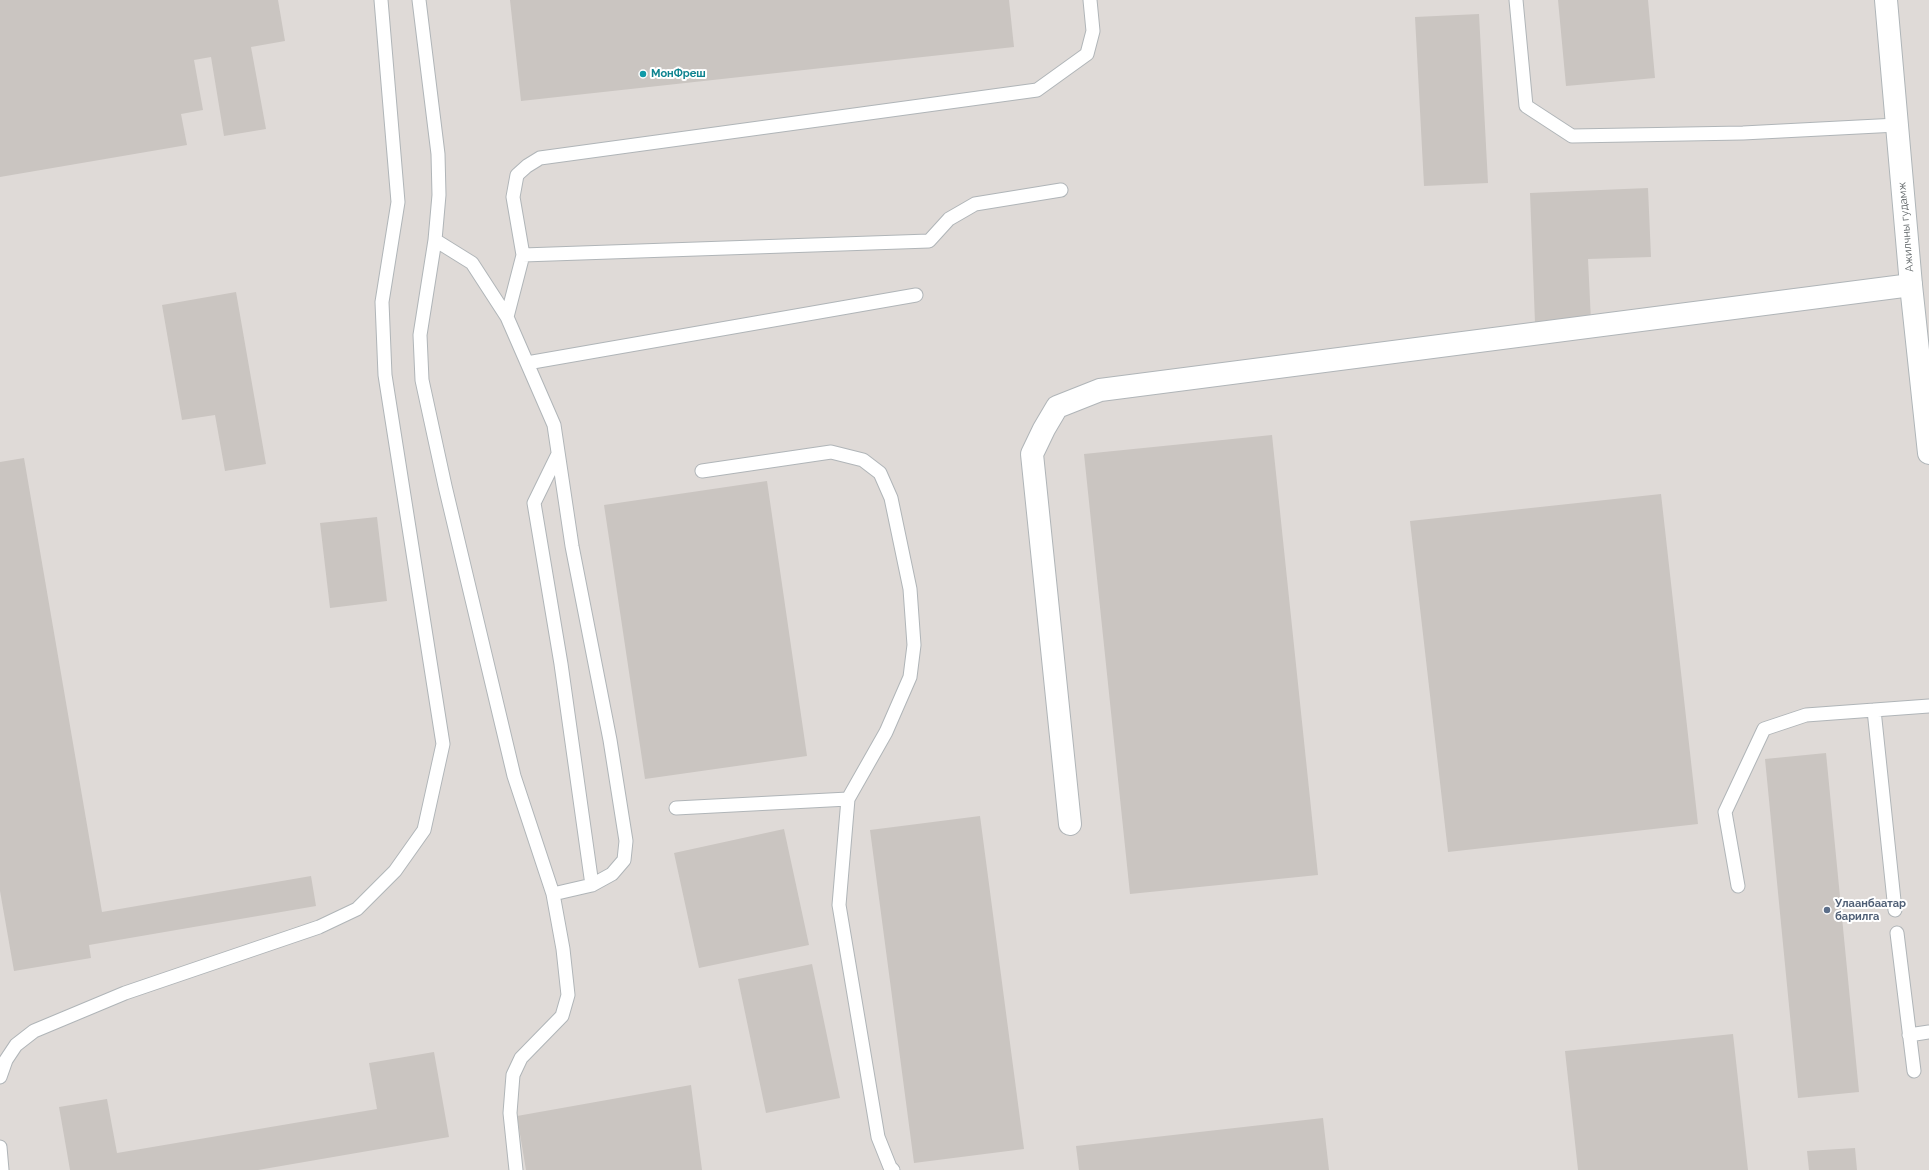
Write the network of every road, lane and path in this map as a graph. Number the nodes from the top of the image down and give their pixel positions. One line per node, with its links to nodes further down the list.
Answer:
1 (381, 0): 31 (lane)
2 (420, 0): 8 (lane)
3 (1090, 0): 9 (lane)
4 (1516, 0): 6 (lane)
5 (1886, 0): 6 (street, Ажилчны гудамж)
6 (1897, 125): 10 (street, Ажилчны гудамж)
7 (1061, 190): 9 (lane)
8 (435, 240): 12 (lane); 25 (lane)
9 (523, 255): 12 (lane)
10 (1910, 285): 14 (street, Ажилчны гудамж); 22 (street)
11 (916, 295): 13 (lane)
12 (507, 317): 13 (lane)
13 (527, 363): 16 (lane)
14 (1925, 381): 15 (street, Ажилчны гудамж)
15 (1929, 453)
16 (558, 454): 23 (lane); 23 (lane)
17 (702, 471): 20 (lane)
18 (1929, 706): 19 (lane)
19 (1874, 710): 24 (lane); 26 (lane)
20 (848, 799): 21 (lane); 35 (lane)
21 (676, 808)
22 (1070, 824)
23 (592, 885): 25 (lane)
24 (1738, 886)
25 (553, 894): 34 (lane)
26 (1896, 910)
27 (1897, 933): 29 (lane)
28 (1929, 1032): 29 (lane)
29 (1909, 1035): 30 (lane)
30 (1914, 1071)
31 (0, 1076)
32 (0, 1147): 33 (lane)
33 (2, 1170)
34 (516, 1170)
35 (893, 1170)

